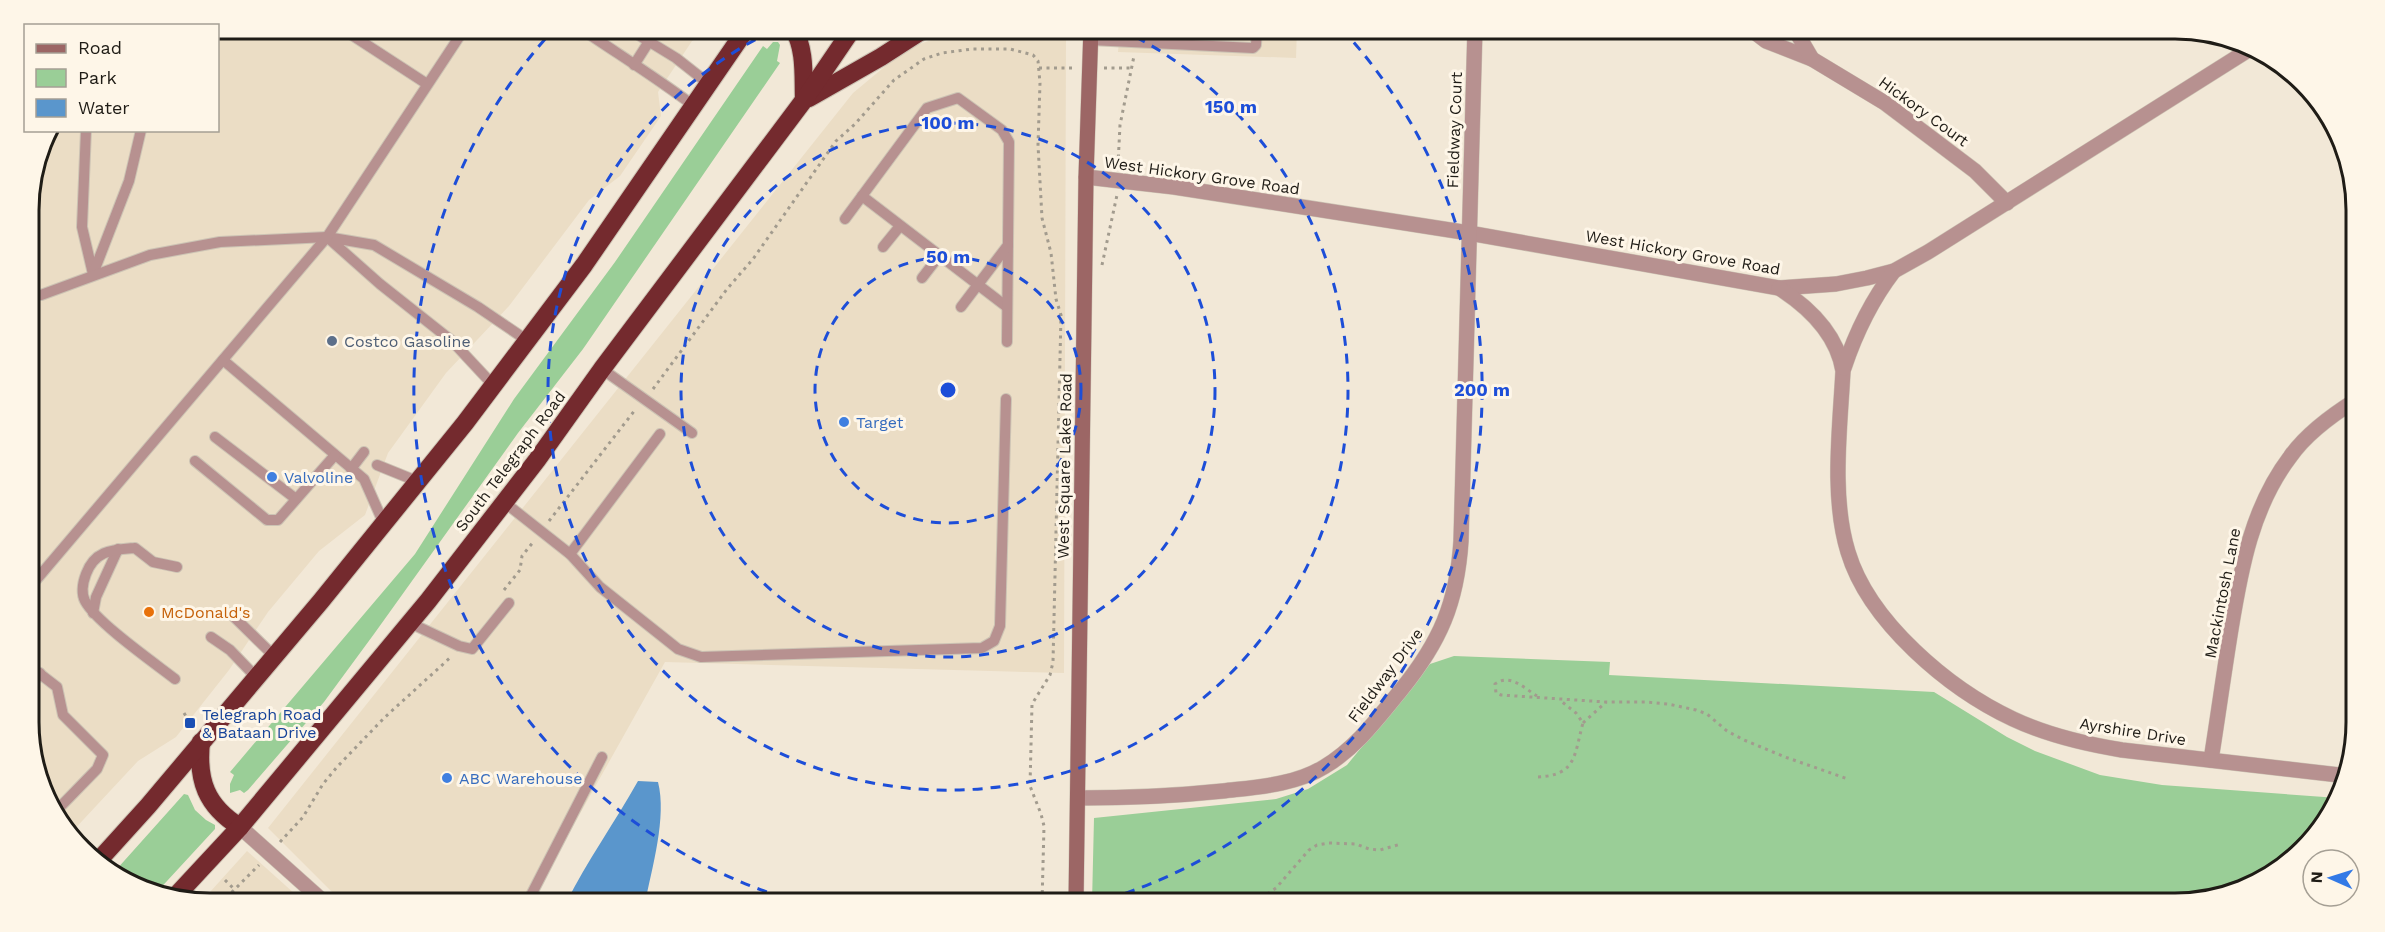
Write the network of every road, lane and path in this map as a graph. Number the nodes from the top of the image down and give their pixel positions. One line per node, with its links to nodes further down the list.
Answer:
1 (358, 39): 24 (lane)
2 (458, 39): 24 (lane)
3 (596, 39): 19 (lane)
4 (644, 39): 15 (lane)
5 (740, 39): 25 (highway)
6 (799, 39): 26 (highway)
7 (846, 39): 26 (highway, South Telegraph Road)
8 (909, 39): 26 (highway)
9 (1091, 39): 31 (street, West Square Lake Road)
10 (1126, 39): 11 (lane)
11 (1256, 39)
12 (1475, 39): 36 (street, Fieldway Court)
13 (1765, 39): 18 (street, Hickory Court)
14 (1800, 39): 18 (street, Hickory Court)
15 (648, 42): 19 (lane); 25 (lane)
16 (1135, 53): 23 (path)
17 (2243, 54): 33 (street, West Hickory Grove Road)
18 (1812, 59): 33 (street, Hickory Court)
19 (634, 65): 27 (lane)
20 (1040, 68): 21 (path); 55 (path); 111 (path)
21 (1063, 68)
22 (1120, 68): 23 (path)
23 (1132, 68): 30 (path)
24 (427, 84): 37 (lane)
25 (709, 84): 27 (highway)
26 (804, 100): 52 (highway, South Telegraph Road)
27 (693, 106): 49 (highway)
28 (86, 132): 42 (lane)
29 (141, 132): 42 (lane)
30 (1118, 166)
31 (1086, 177): 36 (street, West Hickory Grove Road); 98 (street, West Square Lake Road)
32 (862, 196): 34 (lane); 35 (lane); 38 (lane)
33 (2007, 202): 41 (street, West Hickory Grove Road)
34 (845, 219)
35 (900, 225): 39 (lane); 40 (lane)
36 (1469, 233): 45 (street, West Hickory Grove Road); 98 (street, Fieldway Drive)
37 (327, 237): 42 (lane); 49 (lane); 51 (lane); 54 (lane)
38 (1008, 245): 44 (lane); 48 (lane)
39 (883, 248)
40 (939, 256): 43 (lane); 44 (lane)
41 (1894, 271): 45 (street, West Hickory Grove Road); 53 (street, Ayrshire Drive)
42 (93, 274): 46 (lane)
43 (922, 278)
44 (978, 285): 47 (lane); 48 (lane)
45 (1779, 288): 53 (street, Ayrshire Drive)
46 (39, 295)
47 (961, 307)
48 (1007, 307): 50 (lane)
49 (528, 341): 54 (highway)
50 (1007, 342)
51 (223, 360): 63 (lane); 75 (lane)
52 (602, 369): 59 (lane); 69 (highway, South Telegraph Road)
53 (1843, 371): 94 (street, Ayrshire Drive)
54 (494, 386): 67 (highway)
55 (655, 386)
56 (1006, 399): 73 (lane)
57 (2346, 408): 94 (street, Mackintosh Lane)
58 (634, 411): 70 (path)
59 (692, 433)
60 (660, 434): 73 (lane)
61 (215, 437): 68 (lane)
62 (364, 452): 66 (lane)
63 (335, 455): 66 (lane); 68 (lane)
64 (195, 461): 68 (lane)
65 (377, 465): 67 (lane)
66 (351, 469): 71 (lane)
67 (419, 482): 71 (highway)
68 (296, 499)
69 (504, 502): 73 (lane); 79 (highway, South Telegraph Road)
70 (556, 513)
71 (384, 524): 81 (highway)
72 (118, 549): 74 (lane); 77 (lane); 77 (lane)
73 (570, 554)
74 (177, 567)
75 (39, 577)
76 (509, 603): 79 (lane)
77 (93, 613): 85 (lane)
78 (230, 613): 81 (lane)
79 (410, 623): 100 (highway, South Telegraph Road)
80 (211, 638): 84 (lane)
81 (274, 656): 84 (highway)
82 (450, 658): 101 (path)
83 (39, 672): 99 (lane)
84 (256, 677): 92 (highway)
85 (175, 679)
86 (1537, 696): 86 (path); 87 (path)
87 (1560, 700): 88 (path); 91 (path)
88 (1606, 702): 91 (path); 97 (path)
89 (184, 714): 90 (path)
90 (190, 723)
91 (1583, 723): 96 (path)
92 (201, 742): 100 (highway); 103 (highway)
93 (602, 757): 110 (lane)
94 (2211, 760): 95 (street, Ayrshire Drive)
95 (2338, 775)
96 (1538, 777)
97 (1848, 779)
98 (1078, 798): 112 (street, West Square Lake Road)
99 (61, 805)
100 (240, 827): 107 (highway, South Telegraph Road); 109 (street)
101 (279, 843)
102 (1401, 844): 113 (path)
103 (103, 855)
104 (259, 865): 106 (path)
105 (225, 880): 106 (path)
106 (234, 889): 108 (path)
107 (181, 891)
108 (230, 893)
109 (314, 893)
110 (532, 893)
111 (1042, 893)
112 (1076, 893)
113 (1269, 893)

